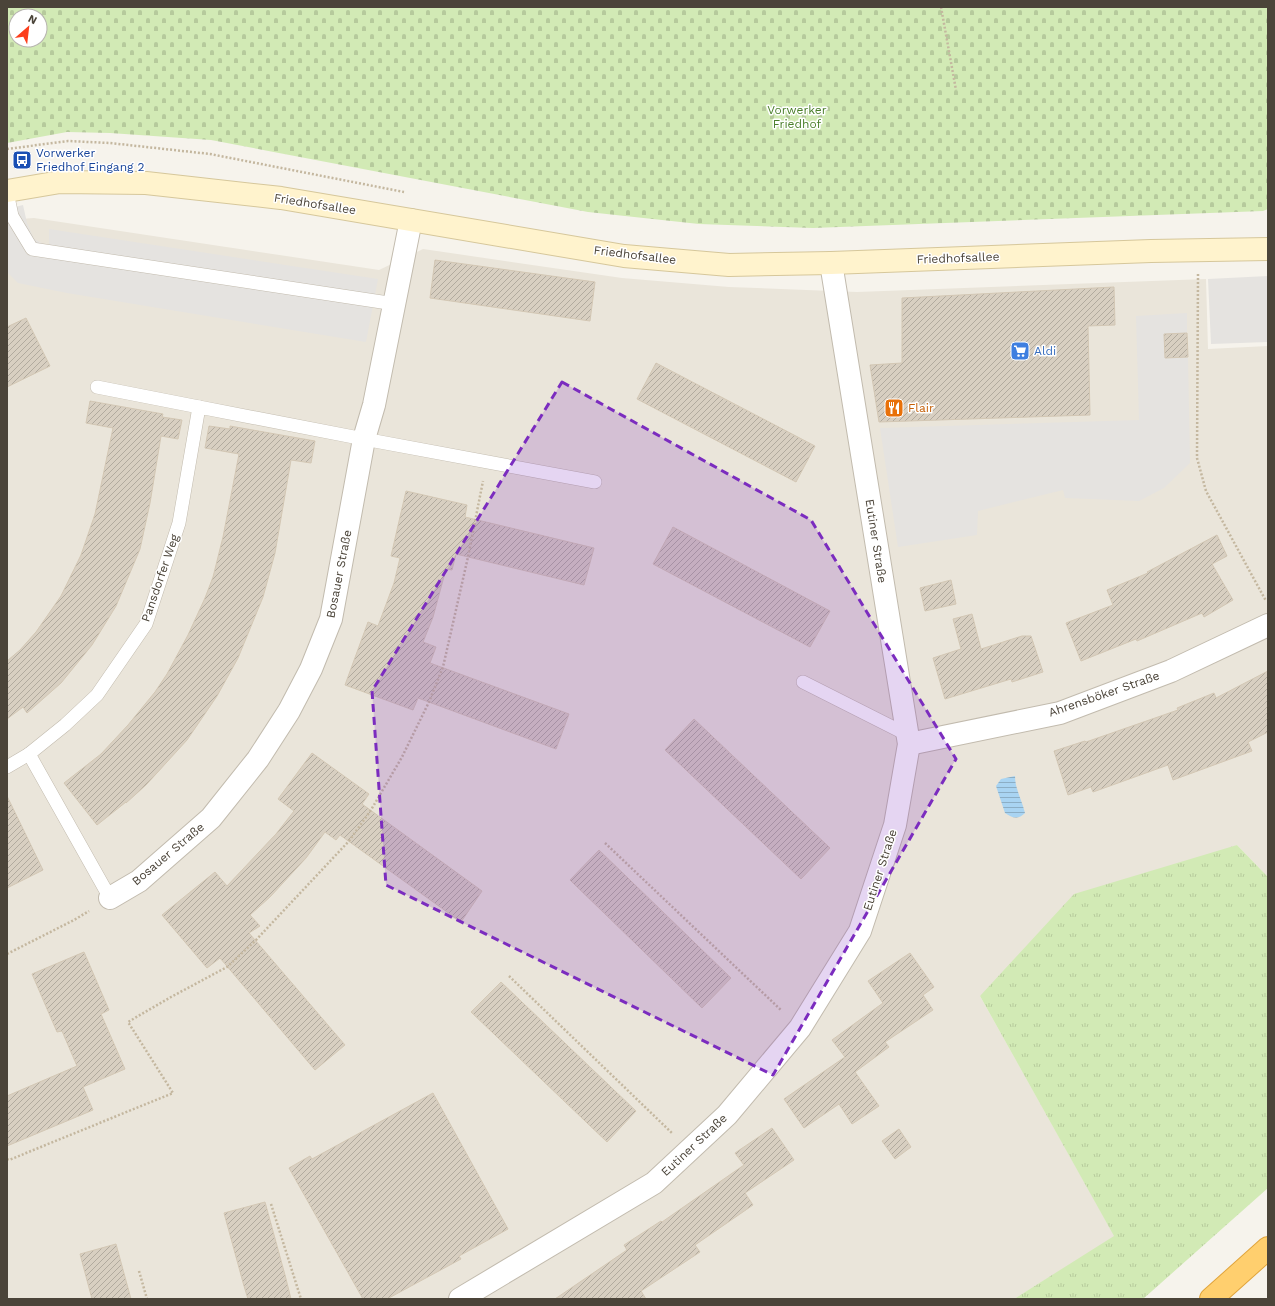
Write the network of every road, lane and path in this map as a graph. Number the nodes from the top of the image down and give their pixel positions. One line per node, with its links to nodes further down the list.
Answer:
1 (941, 7): 2 (path)
2 (956, 90)
3 (7, 149): 5 (path)
4 (7, 191): 6 (street, Friedhofsallee); 10 (lane)
5 (410, 193)
6 (411, 220): 9 (street, Friedhofsallee); 10 (street, Bosauer Straße)
7 (1268, 248): 8 (street, Friedhofsallee)
8 (1198, 250): 9 (street, Friedhofsallee); 16 (path)
9 (831, 263): 19 (street, Eutiner Straße)
10 (394, 304): 13 (street, Bosauer Straße)
11 (97, 387): 12 (lane)
12 (199, 407): 13 (lane); 20 (lane, Pansdorfer Weg)
13 (364, 439): 14 (lane); 23 (street, Bosauer Straße)
14 (487, 462): 15 (lane); 28 (path)
15 (595, 482)
16 (1268, 604)
17 (1268, 625): 19 (street, Ahrensböker Straße)
18 (803, 682): 19 (lane)
19 (909, 739): 26 (street, Eutiner Straße)
20 (29, 754): 21 (lane, Pansdorfer Weg); 23 (lane)
21 (7, 767)
22 (605, 843): 26 (path)
23 (110, 898): 24 (path)
24 (7, 954)
25 (509, 976): 27 (path)
26 (800, 1028): 27 (street, Eutiner Straße)
27 (690, 1150): 34 (street, Eutiner Straße)
28 (7, 1159)
29 (271, 1204): 33 (path)
30 (1268, 1248): 35 (highway)
31 (139, 1272): 32 (path)
32 (147, 1299)
33 (301, 1299)
34 (460, 1299)
35 (1211, 1299)

